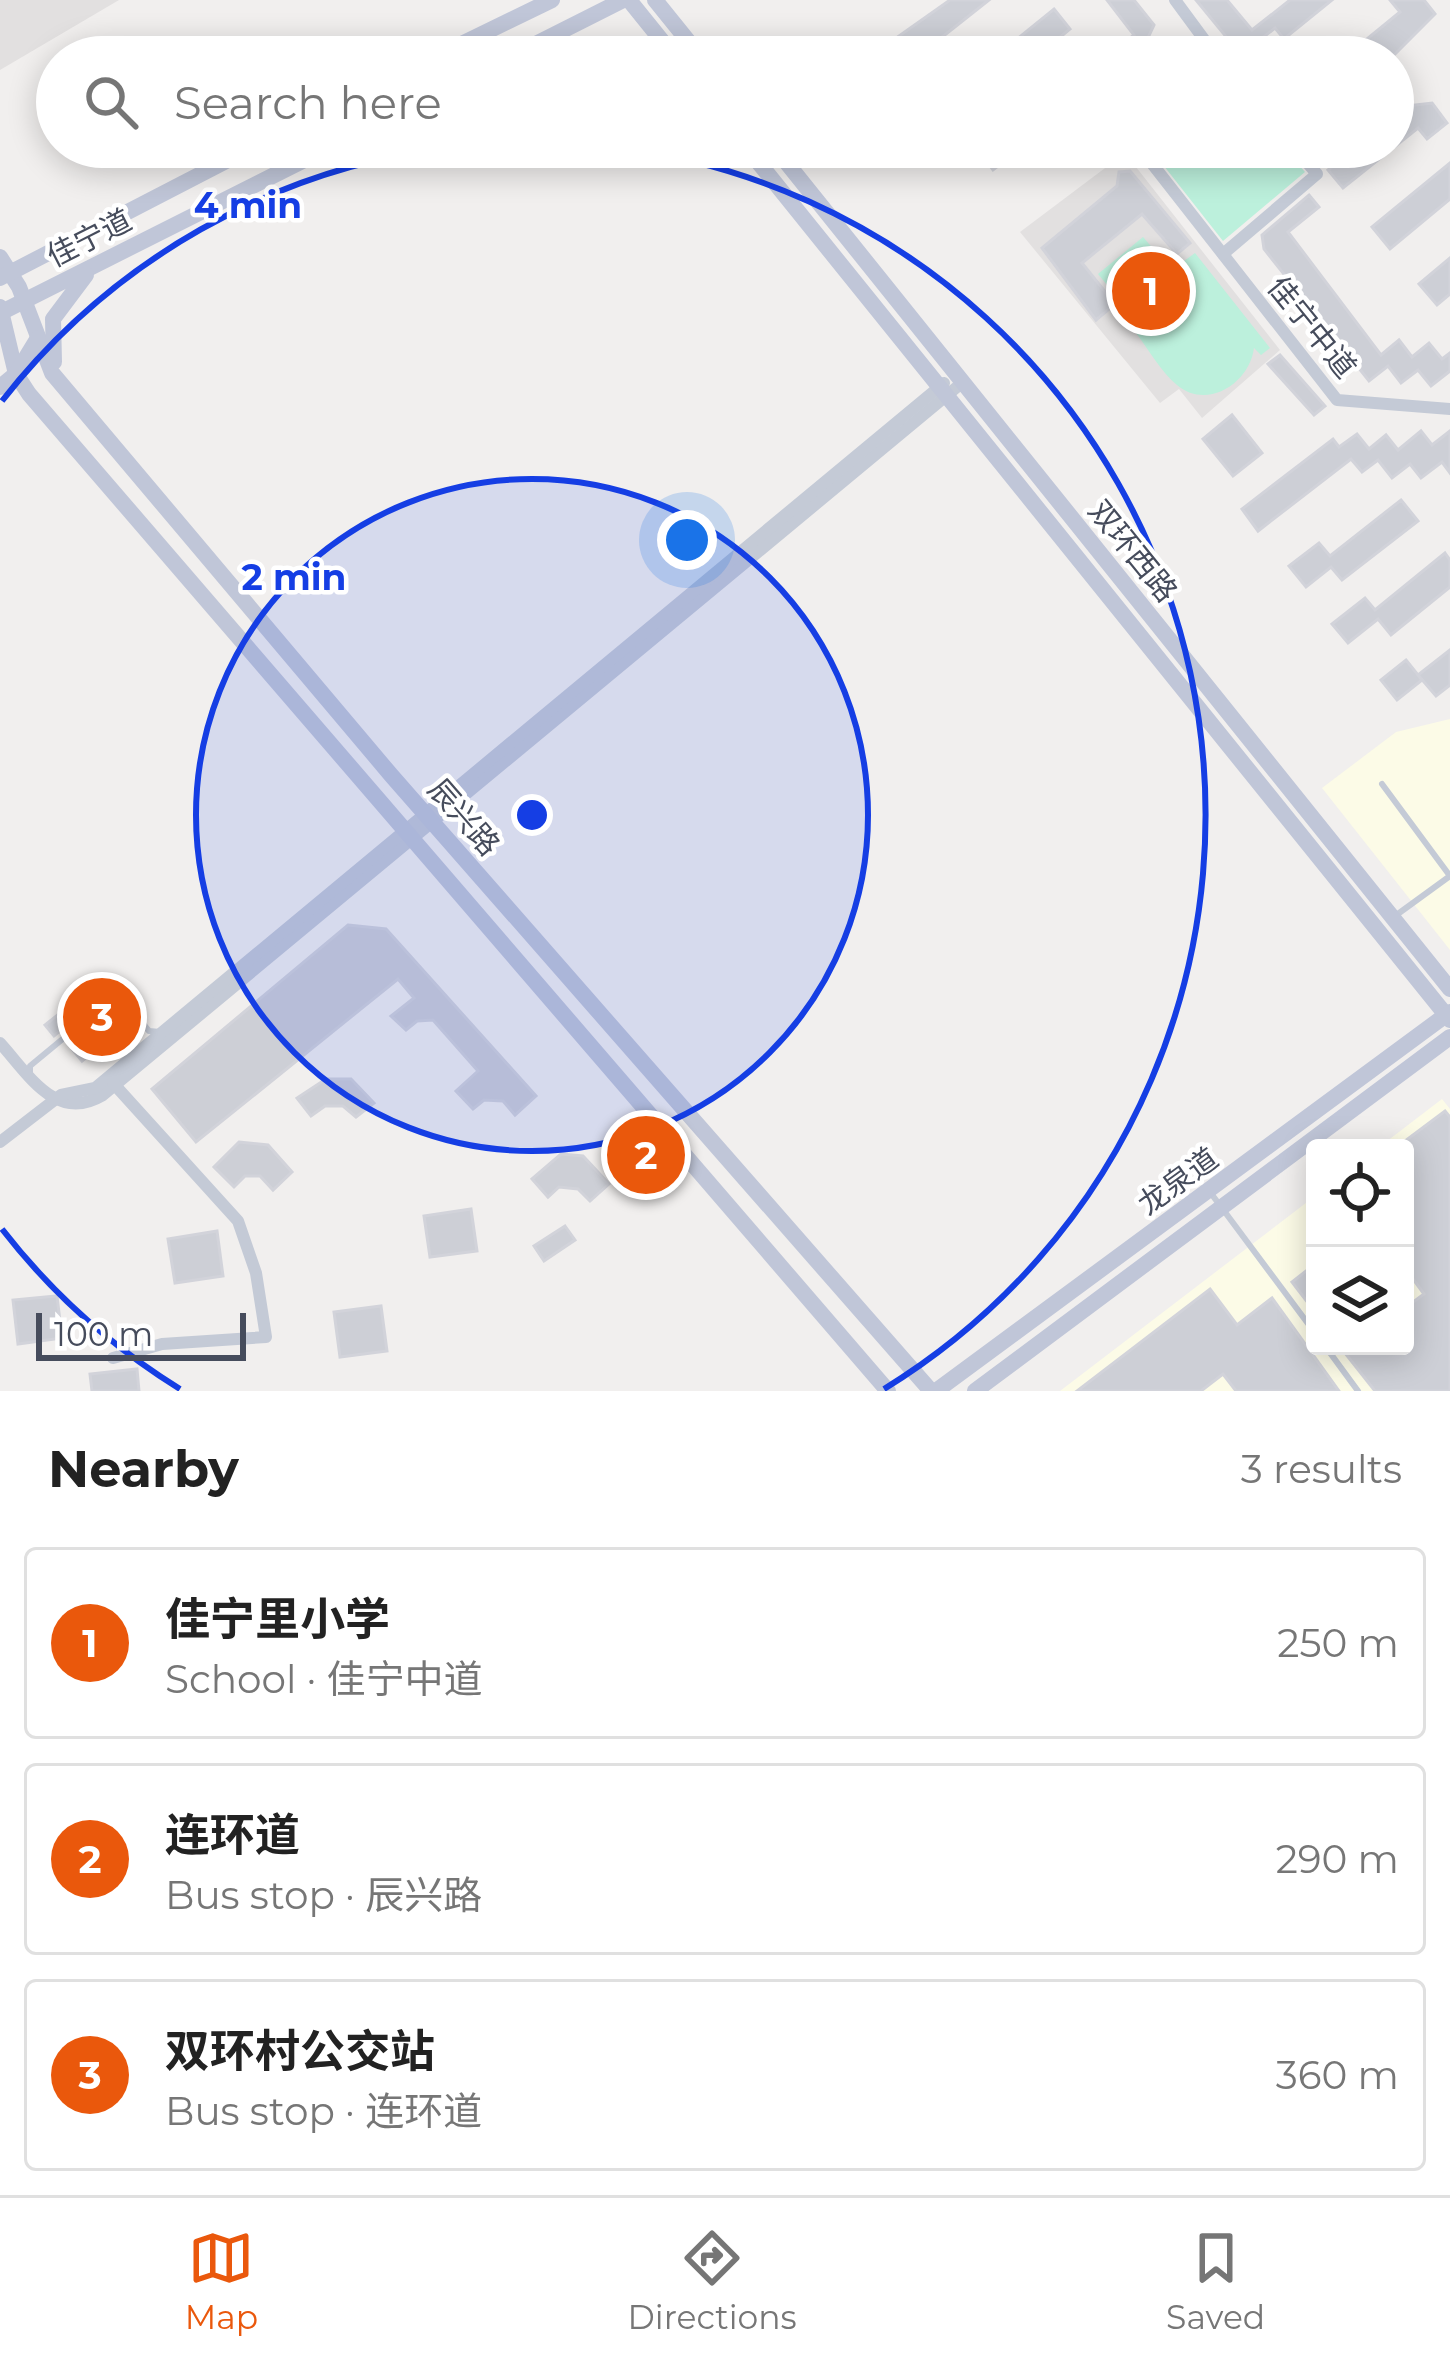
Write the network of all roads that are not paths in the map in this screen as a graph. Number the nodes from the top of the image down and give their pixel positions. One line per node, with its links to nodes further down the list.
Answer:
1 (552, 0): 5 (main road)
2 (626, 0): 6 (main road); 7 (main road)
3 (655, 0): 8 (main road)
4 (1174, 0): 9 (street)
5 (478, 36)
6 (553, 36)
7 (657, 36)
8 (684, 36)
9 (1198, 36)
10 (216, 168): 18 (main road, 佳宁道)
11 (288, 168): 17 (main road, 佳宁道)
12 (763, 168): 24 (main road, 双环西路)
13 (791, 168): 21 (main road, 双环西路)
14 (1155, 168): 16 (street, 佳宁中道)
15 (1312, 168): 16 (street)
16 (1223, 254): 25 (street, 佳宁中道)
17 (100, 262): 18 (main road, 佳宁道); 22 (main road)
18 (5, 289): 19 (main road, 辰兴路); 20 (main road, 辰兴路)
19 (38, 338): 20 (main road); 22 (main road, 辰兴路)
20 (5, 356): 23 (main road); 28 (main road, 辰兴路)
21 (960, 378): 24 (street); 30 (main road, 双环西路)
22 (61, 383): 27 (main road, 辰兴路)
23 (0, 387)
24 (942, 392): 27 (street); 32 (main road, 双环西路)
25 (1450, 409)
26 (1382, 784): 29 (lane)
27 (427, 816): 28 (street); 47 (main road, 辰兴路)
28 (407, 832): 33 (street); 38 (street); 46 (main road, 辰兴路)
29 (1450, 876): 30 (lane)
30 (1393, 918): 31 (main road, 双环西路)
31 (1450, 989)
32 (1449, 1016): 41 (main road, 龙泉道)
33 (163, 1031): 37 (lane); 38 (street)
34 (0, 1032): 37 (street)
35 (1450, 1037): 42 (main road, 龙泉道)
36 (0, 1043): 37 (street)
37 (30, 1071): 39 (street)
38 (112, 1081): 39 (street); 45 (street)
39 (58, 1097): 40 (street)
40 (0, 1142)
41 (1210, 1192): 42 (lane); 47 (main road, 龙泉道)
42 (1222, 1208): 43 (lane); 48 (main road, 龙泉道)
43 (1306, 1321)
44 (1332, 1355): 49 (lane)
45 (113, 1358)
46 (888, 1391)
47 (934, 1391)
48 (975, 1391)
49 (1358, 1391)

